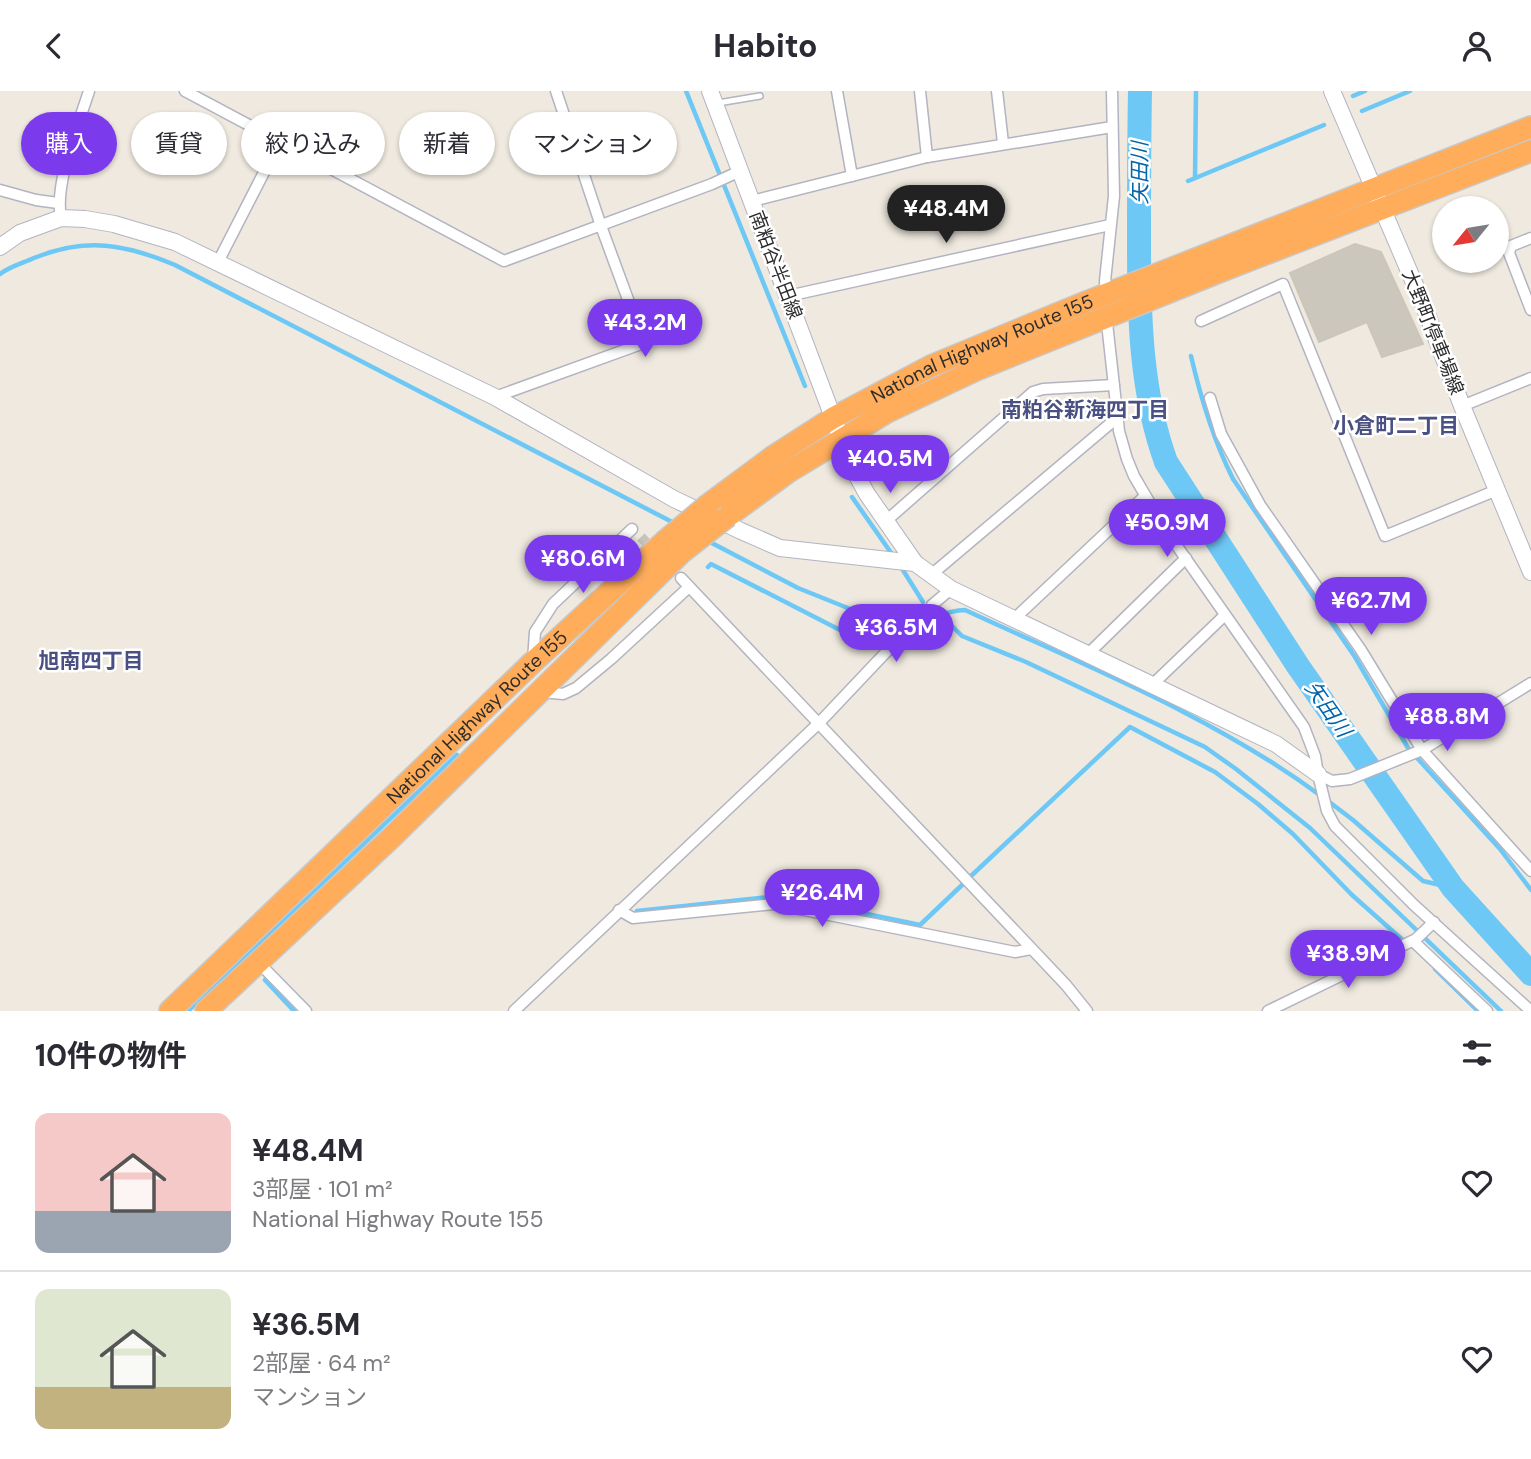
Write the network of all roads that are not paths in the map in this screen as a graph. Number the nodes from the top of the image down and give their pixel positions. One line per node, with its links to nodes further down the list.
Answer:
1 (89, 91): 25 (street)
2 (185, 91): 11 (street)
3 (556, 91): 27 (street)
4 (837, 91): 20 (street)
5 (920, 91): 16 (street)
6 (997, 91): 14 (street)
7 (1112, 91): 12 (street)
8 (1332, 91): 21 (street, 大野町停車場線)
9 (760, 96): 10 (lane)
10 (713, 98): 17 (street, 南粕谷半田線)
11 (241, 122)
12 (1112, 127): 14 (street); 26 (street)
13 (1531, 127): 21 (highway, National Highway Route 155)
14 (1003, 143): 16 (street)
15 (1531, 152): 24 (highway, National Highway Route 155)
16 (927, 157): 20 (street)
17 (740, 171): 23 (street, 南粕谷半田線); 27 (street)
18 (263, 175): 30 (street)
19 (340, 175): 27 (street)
20 (852, 176): 23 (street)
21 (1373, 188): 24 (street, 大野町停車場線); 32 (highway, National Highway Route 155)
22 (0, 190): 25 (street)
23 (752, 201): 31 (street, 南粕谷半田線)
24 (1382, 209): 32 (highway, National Highway Route 155); 39 (street, 大野町停車場線)
25 (60, 211): 29 (street); 30 (street)
26 (1110, 225): 31 (street); 32 (street)
27 (601, 226): 37 (street)
28 (1531, 238): 33 (street)
29 (0, 247)
30 (218, 262): 37 (street)
31 (788, 296): 41 (street, 南粕谷半田線)
32 (1111, 304): 36 (street); 41 (highway, National Highway Route 155); 42 (highway, National Highway Route 155)
33 (1531, 310)
34 (1201, 321): 43 (street)
35 (1531, 378): 39 (street)
36 (1114, 385): 40 (street); 45 (street)
37 (495, 397): 49 (street)
38 (1210, 398): 61 (street)
39 (1462, 406): 43 (street, 大野町停車場線)
40 (1118, 417): 44 (street); 51 (street)
41 (833, 418): 42 (street, 南粕谷半田線); 47 (highway, National Highway Route 155, bridge)
42 (842, 439): 45 (street, 南粕谷半田線); 47 (highway, National Highway Route 155, bridge)
43 (1497, 490): 50 (street, 大野町停車場線)
44 (1145, 496): 48 (street); 54 (street)
45 (886, 521): 49 (street, 南粕谷半田線)
46 (632, 529): 56 (street)
47 (673, 547): 56 (highway, National Highway Route 155); 59 (highway, National Highway Route 155)
48 (1186, 558): 53 (street); 55 (street)
49 (915, 563): 51 (street)
50 (1531, 572)
51 (931, 575): 52 (street)
52 (951, 589): 54 (street); 60 (street)
53 (1225, 615): 58 (street); 62 (street)
54 (1014, 619): 55 (street)
55 (1088, 654): 58 (street)
56 (532, 663): 69 (highway, National Highway Route 155)
57 (1531, 683): 61 (street)
58 (1152, 685): 62 (street)
59 (542, 692): 60 (street); 68 (highway, National Highway Route 155)
60 (818, 723): 64 (street); 67 (street)
61 (1420, 750): 62 (street); 63 (street)
62 (1318, 774): 65 (street)
63 (1531, 871)
64 (619, 910): 67 (street); 72 (street)
65 (1431, 925): 66 (street); 76 (street)
66 (1415, 940): 74 (street); 75 (street)
67 (1031, 949): 73 (street)
68 (258, 962): 70 (highway, National Highway Route 155); 71 (street)
69 (170, 1011)
70 (206, 1011)
71 (306, 1011)
72 (514, 1011)
73 (1087, 1011)
74 (1268, 1011)
75 (1487, 1011)
76 (1531, 1011)

